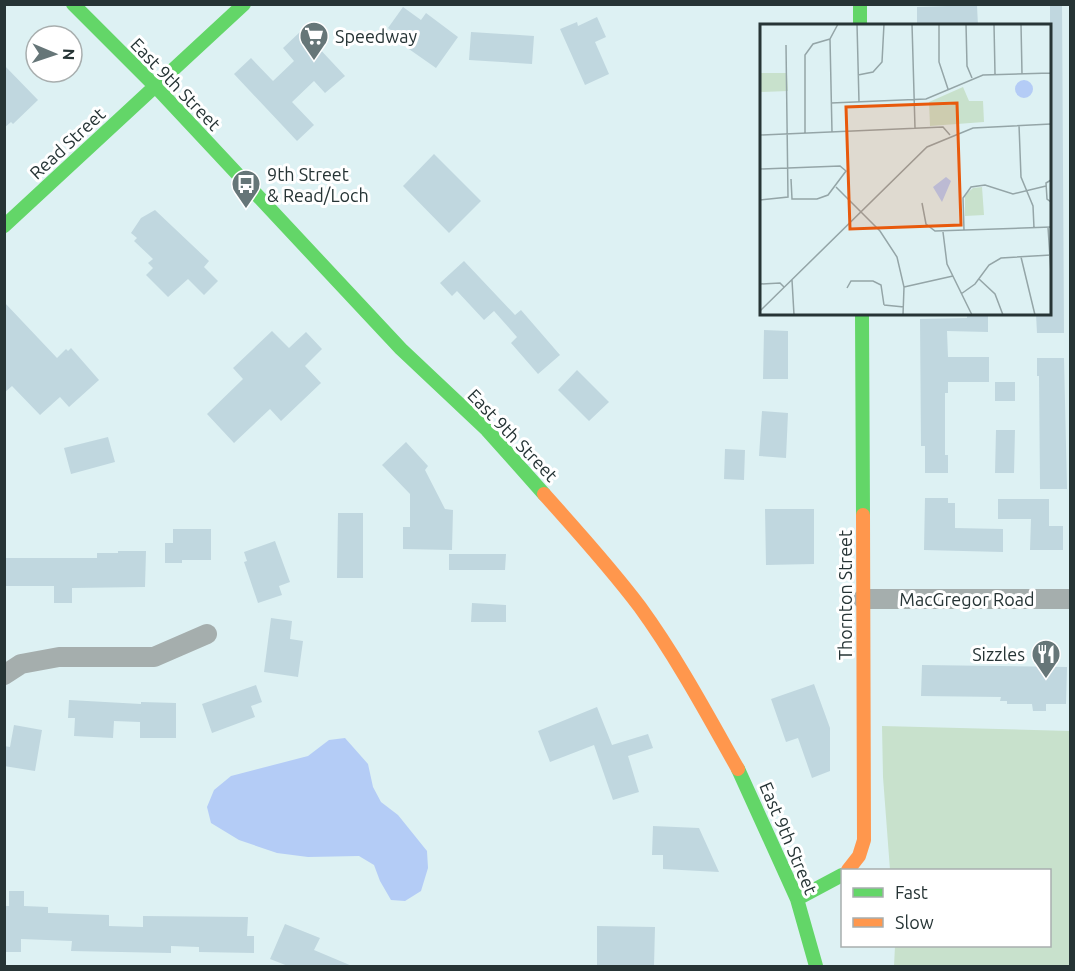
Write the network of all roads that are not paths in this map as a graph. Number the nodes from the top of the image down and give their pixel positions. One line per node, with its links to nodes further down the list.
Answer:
1 (73, 4): 5 (main road, East 9th Street)
2 (244, 4): 5 (main road, Read Street)
3 (860, 4): 4 (main road)
4 (860, 24)
5 (155, 86): 6 (main road, Read Street); 14 (main road, East 9th Street)
6 (4, 226)
7 (862, 315): 8 (main road, Thornton Street)
8 (863, 599): 9 (street, MacGregor Road); 12 (main road, Thornton Street)
9 (1071, 599)
10 (207, 633): 11 (street)
11 (4, 675)
12 (849, 869)
13 (841, 876): 14 (main road)
14 (797, 899): 15 (main road, East 9th Street)
15 (816, 966)

